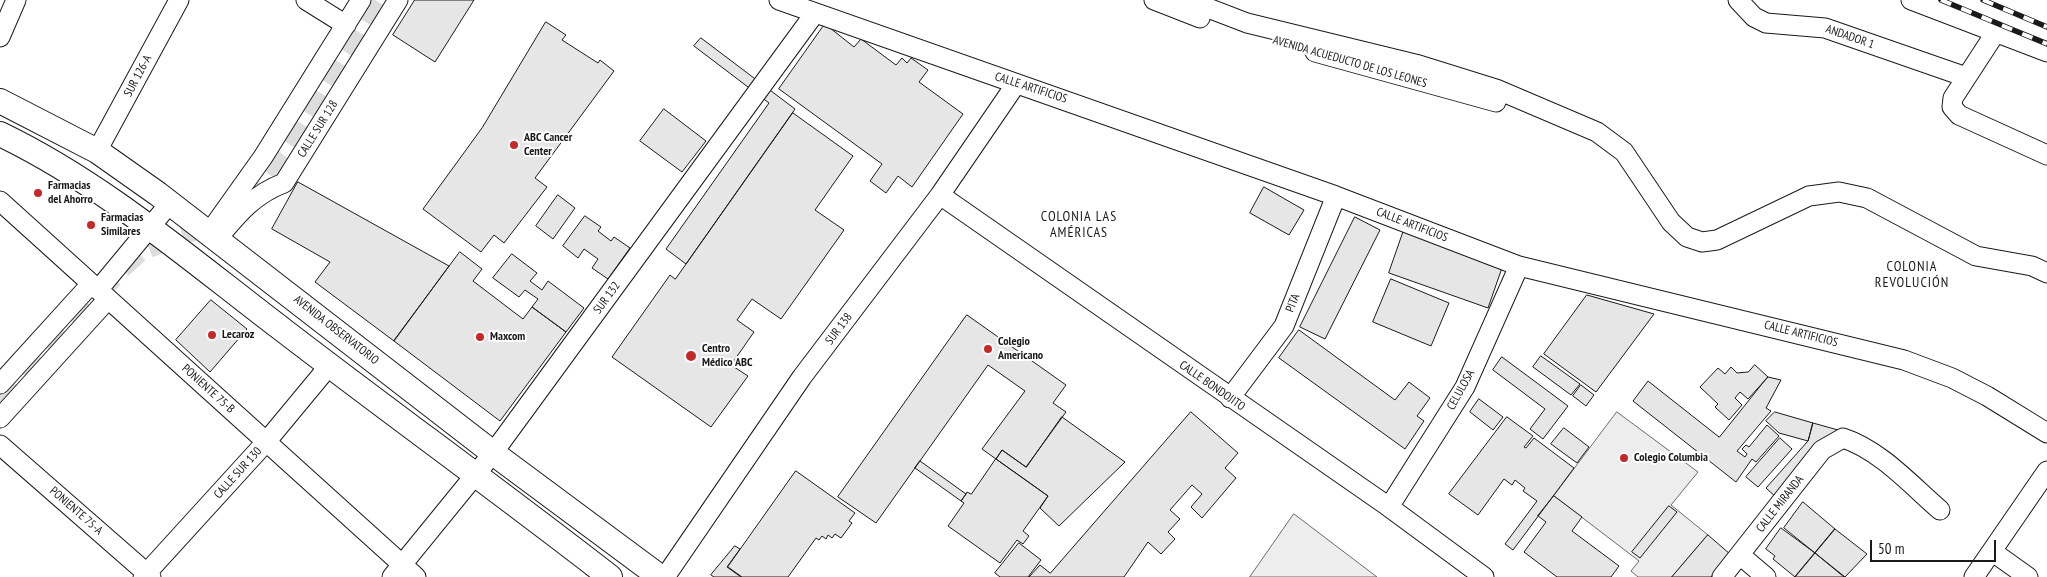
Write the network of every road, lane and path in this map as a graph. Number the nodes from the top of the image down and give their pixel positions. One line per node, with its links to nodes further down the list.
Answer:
1 (16, 0): 14 (street)
2 (179, 0): 21 (street, SUR 126-A)
3 (306, 0): 12 (street)
4 (361, 0): 12 (street)
5 (398, 0): 24 (street, CALLE SUR 128)
6 (779, 0): 11 (street, CALLE ARTIFICIOS)
7 (1154, 0): 19 (street, AVENIDA ACUEDUCTO DE LOS LEONES)
8 (1187, 0): 19 (street, AVENIDA ACUEDUCTO DE LOS LEONES)
9 (1738, 0): 16 (street, ANDADOR 1)
10 (1911, 0): 13 (street)
11 (815, 13): 17 (street, CALLE ARTIFICIOS); 41 (street, SUR 132)
12 (346, 25): 23 (street)
13 (1996, 32): 15 (street); 16 (street)
14 (0, 38)
15 (2047, 52)
16 (1966, 77): 22 (street)
17 (1016, 84): 25 (street, SUR 138); 26 (street, CALLE ARTIFICIOS)
18 (0, 101): 21 (main road, AVENIDA OBSERVATORIO)
19 (1549, 111): 32 (street, AVENIDA ACUEDUCTO DE LOS LEONES)
20 (5, 140): 29 (main road)
21 (97, 151): 28 (main road, AVENIDA OBSERVATORIO)
22 (2047, 155)
23 (263, 157): 24 (street); 30 (street)
24 (284, 183): 30 (street)
25 (940, 195): 36 (street, CALLE BONDOJITO); 52 (street, SUR 138)
26 (1336, 196): 31 (street, CALLE ARTIFICIOS); 36 (street, PITA)
27 (0, 201): 33 (street, PONIENTE 75-B)
28 (170, 203): 29 (street); 30 (main road, AVENIDA OBSERVATORIO)
29 (150, 228): 33 (street); 34 (main road)
30 (213, 235): 41 (main road, AVENIDA OBSERVATORIO)
31 (1519, 266): 38 (street, CALLE ARTIFICIOS); 44 (street, CELULOSA)
32 (2047, 273)
33 (98, 290): 35 (street); 37 (street); 39 (street, PONIENTE 75-B)
34 (329, 366): 39 (street, CALLE SUR 130); 43 (main road)
35 (0, 384)
36 (1230, 398): 44 (street, CALLE BONDOJITO)
37 (0, 418)
38 (2047, 433)
39 (266, 442): 48 (street, PONIENTE 75-B); 49 (street, CALLE SUR 130)
40 (0, 445): 49 (street, PONIENTE 75-A)
41 (493, 453): 43 (street, SUR 132); 51 (main road, AVENIDA OBSERVATORIO)
42 (2047, 471): 46 (street)
43 (475, 475): 48 (street, SUR 132); 50 (main road)
44 (1389, 507): 53 (street, CALLE BONDOJITO)
45 (1940, 510): 47 (street, CALLE MIRANDA)
46 (1992, 552): 56 (street); 57 (street)
47 (1740, 555): 54 (street, CALLE MIRANDA); 55 (street)
48 (403, 573)
49 (147, 576)
50 (610, 577)
51 (660, 577)
52 (665, 577)
53 (1484, 577)
54 (1722, 577)
55 (1766, 577)
56 (1974, 577)
57 (2028, 577)

